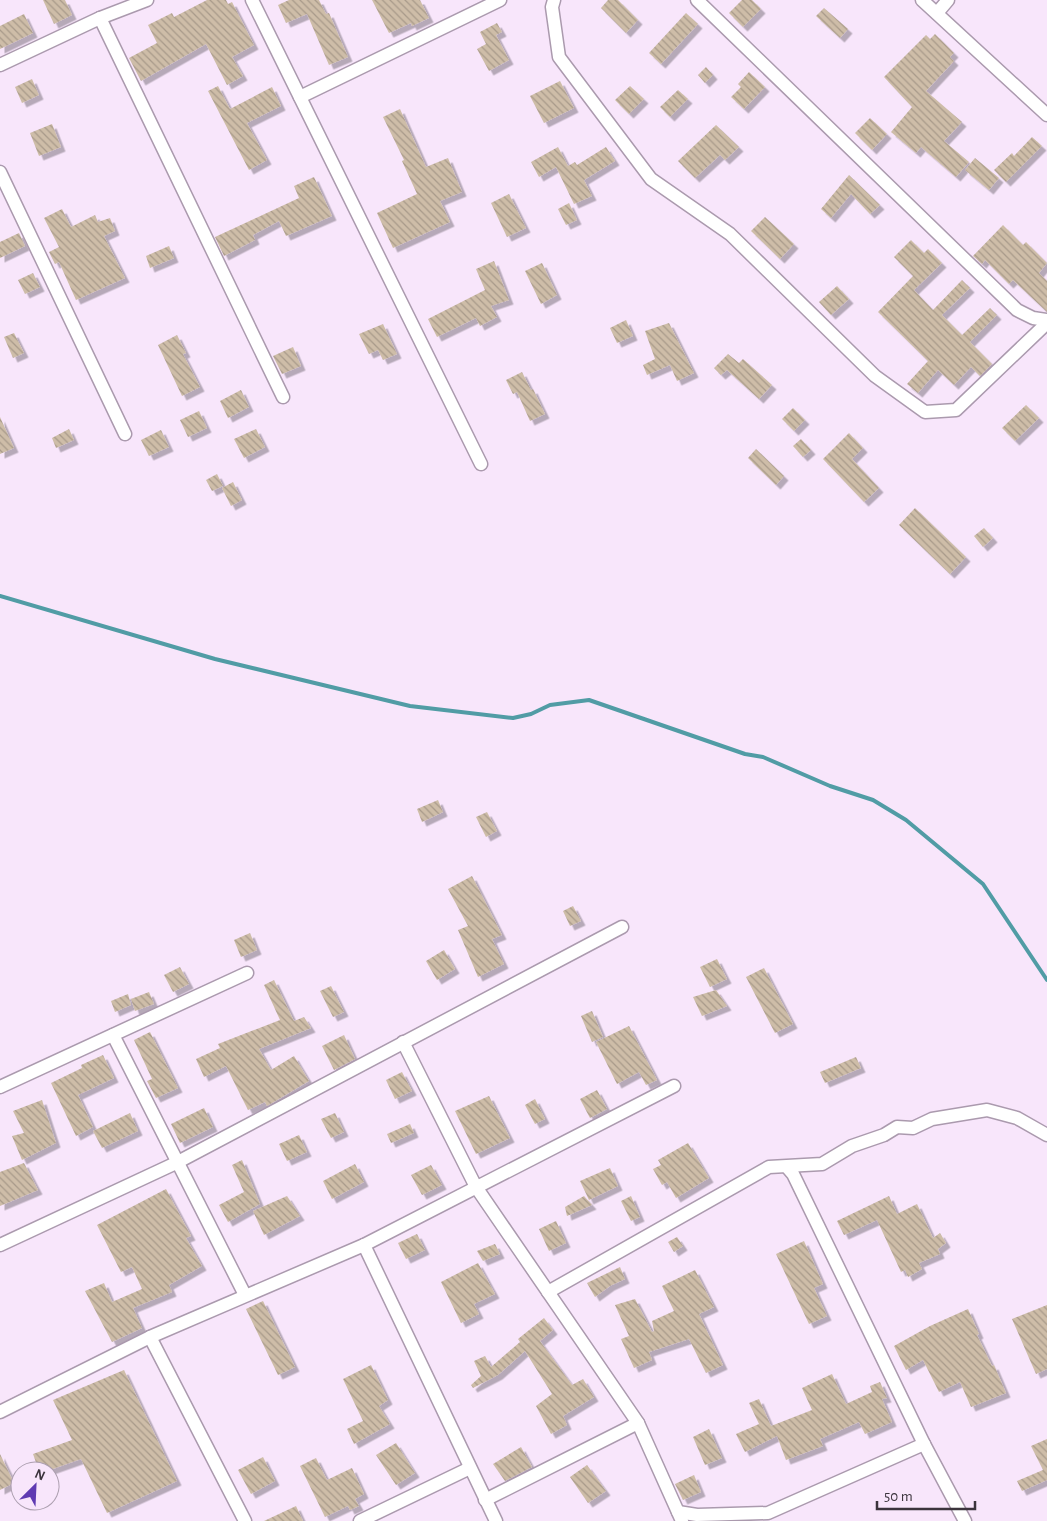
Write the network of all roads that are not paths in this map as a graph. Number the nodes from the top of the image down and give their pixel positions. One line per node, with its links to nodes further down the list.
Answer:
1 (147, 0): 9 (street)
2 (252, 0): 11 (street)
3 (500, 0): 11 (street)
4 (554, 0): 14 (street)
5 (697, 0): 14 (street)
6 (922, 0): 8 (street)
7 (948, 0): 8 (street)
8 (937, 13): 12 (street)
9 (100, 18): 10 (street); 15 (street)
10 (0, 65)
11 (300, 97): 17 (street)
12 (1047, 115)
13 (0, 172): 16 (street)
14 (1047, 322)
15 (283, 397)
16 (125, 434)
17 (481, 464)
18 (622, 927): 21 (street)
19 (247, 973): 20 (street)
20 (113, 1035): 23 (street); 25 (street)
21 (403, 1042): 25 (street); 27 (street)
22 (674, 1086): 27 (street)
23 (0, 1087)
24 (1047, 1136): 26 (street)
25 (176, 1162): 29 (street); 31 (street)
26 (787, 1167): 30 (street); 35 (street)
27 (476, 1187): 28 (street); 30 (street)
28 (364, 1244): 31 (street); 36 (street)
29 (0, 1245)
30 (548, 1292): 34 (street)
31 (245, 1295): 32 (street)
32 (150, 1337): 33 (street); 39 (street)
33 (0, 1412)
34 (638, 1423): 37 (street); 38 (street)
35 (924, 1444): 38 (street); 42 (street)
36 (470, 1468): 37 (street); 40 (street)
37 (485, 1500): 41 (street)
38 (680, 1517)
39 (245, 1521)
40 (360, 1521)
41 (496, 1521)
42 (965, 1521)

